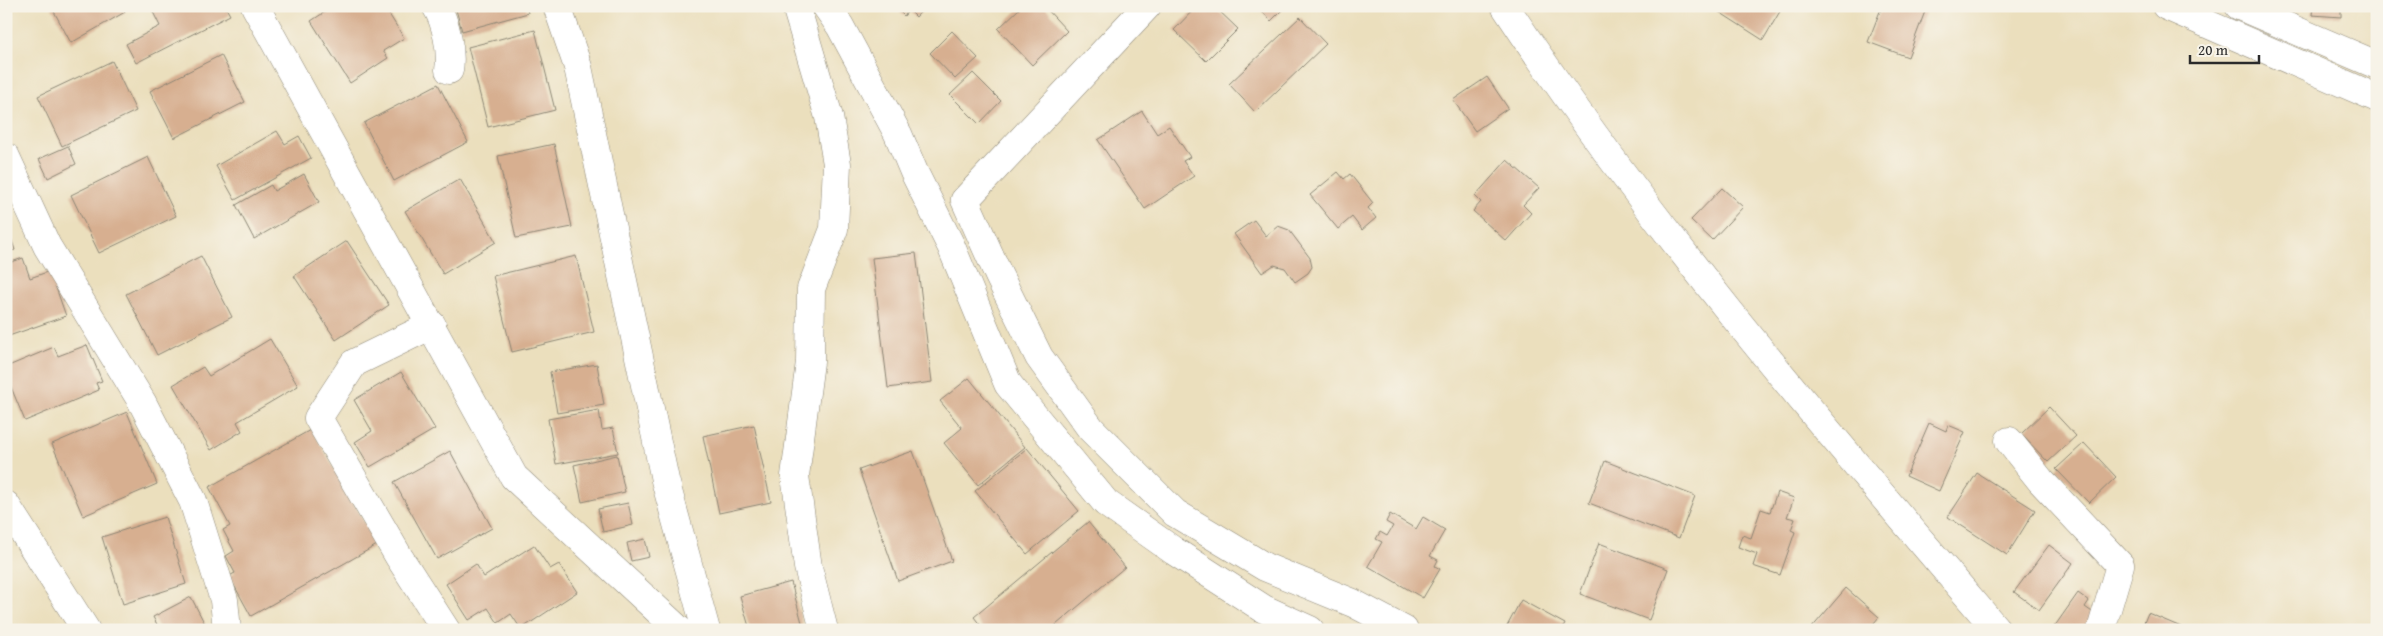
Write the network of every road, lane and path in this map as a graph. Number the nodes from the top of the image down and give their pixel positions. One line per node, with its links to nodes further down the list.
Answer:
1 (255, 6): 14 (street)
2 (436, 6): 11 (street)
3 (557, 6): 23 (street)
4 (796, 6): 24 (street)
5 (826, 6): 25 (street)
6 (1147, 6): 26 (street)
7 (1505, 6): 27 (street)
8 (2166, 6): 12 (street)
9 (2238, 6): 10 (street)
10 (2377, 65)
11 (449, 70)
12 (2377, 98)
13 (6, 157): 20 (street)
14 (432, 325): 21 (street); 22 (street)
15 (2009, 441): 28 (street)
16 (6, 505): 17 (street)
17 (36, 552): 18 (street); 19 (street)
18 (86, 630)
19 (103, 630)
20 (227, 630)
21 (446, 630)
22 (679, 630)
23 (706, 630)
24 (824, 630)
25 (1310, 630)
26 (1404, 630)
27 (1997, 630)
28 (2101, 630)

